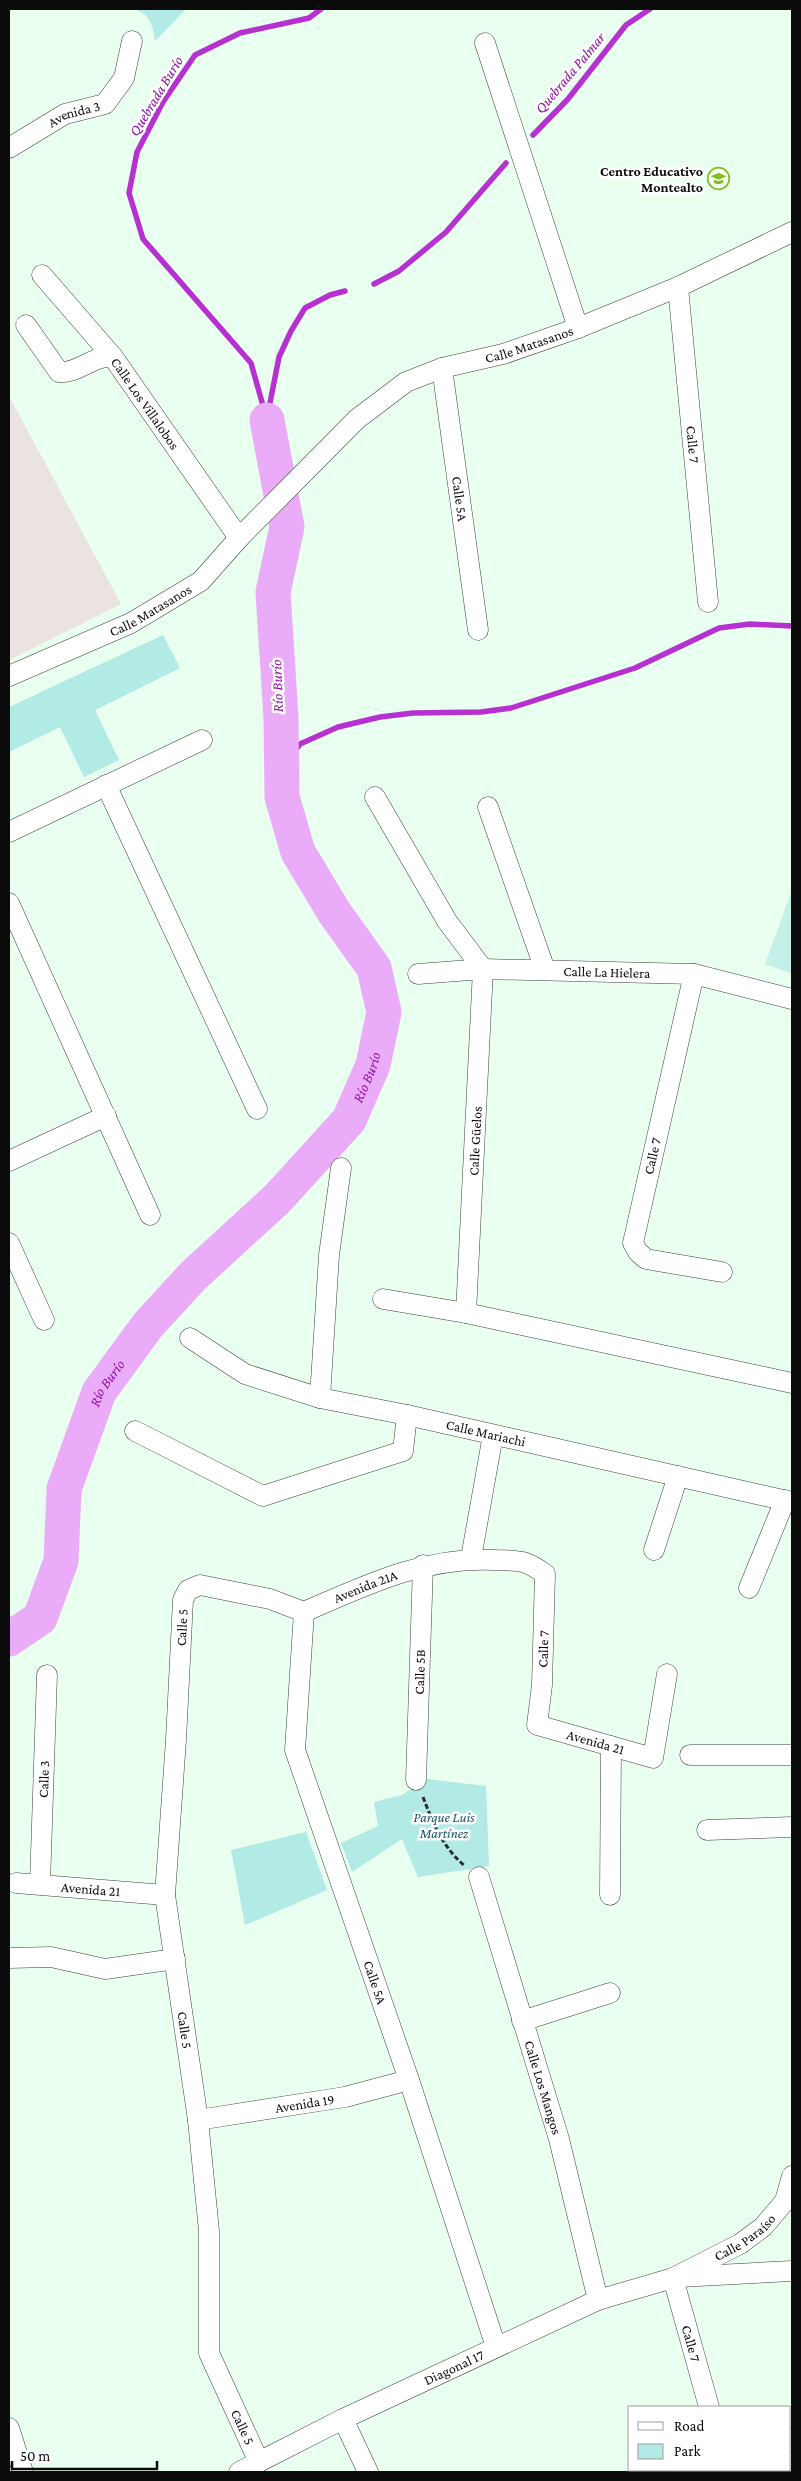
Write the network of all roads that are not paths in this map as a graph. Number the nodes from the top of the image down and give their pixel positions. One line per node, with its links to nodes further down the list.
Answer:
1 (132, 41): 3 (street, Avenida 3)
2 (485, 43): 8 (street)
3 (9, 148)
4 (792, 232): 6 (street, Calle Matasanos)
5 (42, 275): 9 (street, Calle Los Villalobos)
6 (678, 287): 8 (street, Calle Matasanos); 12 (street, Calle 7)
7 (26, 325): 9 (street)
8 (578, 328): 10 (street, Calle Matasanos)
9 (113, 357): 11 (street, Calle Los Villalobos)
10 (442, 368): 11 (street, Calle Matasanos); 13 (street, Calle 5A)
11 (239, 538): 14 (street, Calle Matasanos)
12 (708, 602)
13 (478, 630)
14 (9, 676)
15 (202, 740): 16 (street)
16 (106, 785): 19 (street); 26 (street)
17 (375, 797): 21 (street)
18 (488, 807): 22 (street)
19 (9, 832)
20 (9, 903): 27 (street)
21 (484, 968): 22 (street, Calle La Hielera); 23 (street, Calle La Hielera); 34 (street, Calle Güelos)
22 (545, 970): 24 (street, Calle La Hielera)
23 (418, 974)
24 (694, 974): 25 (street, Calle La Hielera); 32 (street, Calle 7)
25 (792, 999)
26 (257, 1109)
27 (106, 1116): 28 (street); 30 (street)
28 (9, 1161)
29 (341, 1168): 38 (street)
30 (150, 1215)
31 (9, 1244): 35 (street)
32 (722, 1272)
33 (383, 1299): 34 (street)
34 (466, 1313): 37 (street)
35 (44, 1320)
36 (190, 1338): 38 (street, Calle Mariachi)
37 (792, 1383)
38 (320, 1398): 39 (street, Calle Mariachi)
39 (407, 1415): 40 (street); 41 (street, Calle Mariachi)
40 (134, 1431)
41 (493, 1435): 42 (street, Calle Mariachi); 45 (street)
42 (678, 1476): 43 (street, Calle Mariachi); 44 (street)
43 (789, 1501): 48 (street)
44 (654, 1550)
45 (471, 1558): 46 (street, Avenida 21A); 47 (street, Avenida 21A)
46 (423, 1565): 49 (street, Avenida 21A); 56 (street, Calle 5B)
47 (545, 1574): 52 (street, Calle 7)
48 (750, 1588)
49 (304, 1612): 62 (street, Calle 5); 68 (street, Calle 5A)
50 (667, 1674): 53 (street, Avenida 21)
51 (46, 1676): 61 (street, Calle 3)
52 (538, 1725): 53 (street, Avenida 21)
53 (611, 1746): 63 (street)
54 (690, 1755): 55 (street)
55 (792, 1755)
56 (416, 1780)
57 (792, 1827): 58 (street)
58 (707, 1830)
59 (479, 1877): 67 (street, Calle Los Mangos)
60 (16, 1883): 61 (street, Avenida 21)
61 (40, 1884): 62 (street, Avenida 21)
62 (165, 1895): 65 (street, Calle 5)
63 (610, 1895)
64 (9, 1958): 65 (street)
65 (175, 1958): 69 (street, Calle 5)
66 (610, 1993): 67 (street)
67 (522, 2021): 73 (street, Calle Los Mangos)
68 (409, 2080): 69 (street, Avenida 19); 74 (street, Calle 5A)
69 (198, 2120): 78 (street, Calle 5)
70 (792, 2176): 72 (street, Calle Paraíso)
71 (792, 2271): 72 (street)
72 (673, 2278): 73 (street, Diagonal 17); 75 (street, Calle 7)
73 (598, 2300): 74 (street, Diagonal 17)
74 (496, 2347): 76 (street, Diagonal 17)
75 (709, 2406)
76 (343, 2419): 78 (street, Diagonal 17); 81 (street)
77 (9, 2428): 79 (street)
78 (259, 2462): 80 (street, Diagonal 17)
79 (23, 2472)
80 (239, 2472)
81 (368, 2472)

